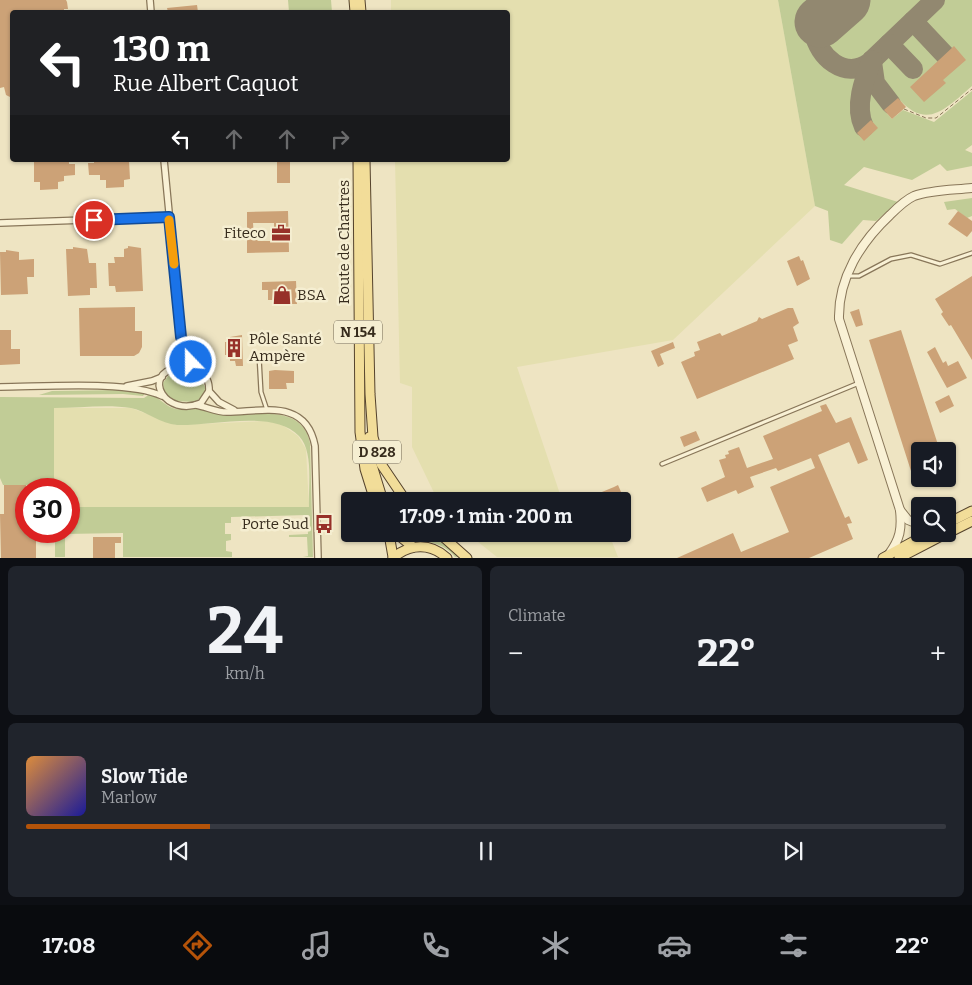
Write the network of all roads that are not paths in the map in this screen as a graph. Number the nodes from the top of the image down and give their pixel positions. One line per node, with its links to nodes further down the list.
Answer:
1 (164, 162): 5 (street)
2 (358, 162): 24 (main road, Route de Chartres / N 154)
3 (365, 162): 18 (main road, N 154)
4 (972, 188): 8 (street)
5 (169, 217): 6 (street); 9 (street)
6 (0, 223)
7 (972, 253): 8 (lane)
8 (848, 276): 14 (street)
9 (181, 337): 11 (street); 12 (street)
10 (259, 356): 21 (lane)
11 (172, 368): 12 (street); 13 (street)
12 (195, 368): 17 (street)
13 (163, 376): 15 (street); 19 (street)
14 (859, 382): 23 (lane); 27 (street)
15 (118, 387): 16 (street); 19 (street)
16 (0, 388)
17 (209, 391): 20 (street); 22 (street)
18 (370, 394): 25 (main road, N 154); 26 (main road, D 828)
19 (162, 396): 20 (street)
20 (196, 405): 22 (street)
21 (267, 410): 22 (street); 40 (street)
22 (236, 411)
23 (662, 464)
24 (372, 492)
25 (381, 492)
26 (400, 492)
27 (900, 510): 30 (street); 39 (street)
28 (972, 511): 29 (main road)
29 (956, 519)
30 (911, 521)
31 (972, 521): 32 (main road)
32 (956, 528)
33 (390, 542): 41 (main road)
34 (407, 542): 38 (main road)
35 (449, 542): 43 (main road)
36 (912, 542): 39 (main road)
37 (929, 542): 44 (main road)
38 (413, 547): 41 (main road); 42 (main road)
39 (886, 556)
40 (318, 558)
41 (393, 558)
42 (448, 558)
43 (467, 558)
44 (899, 558)

